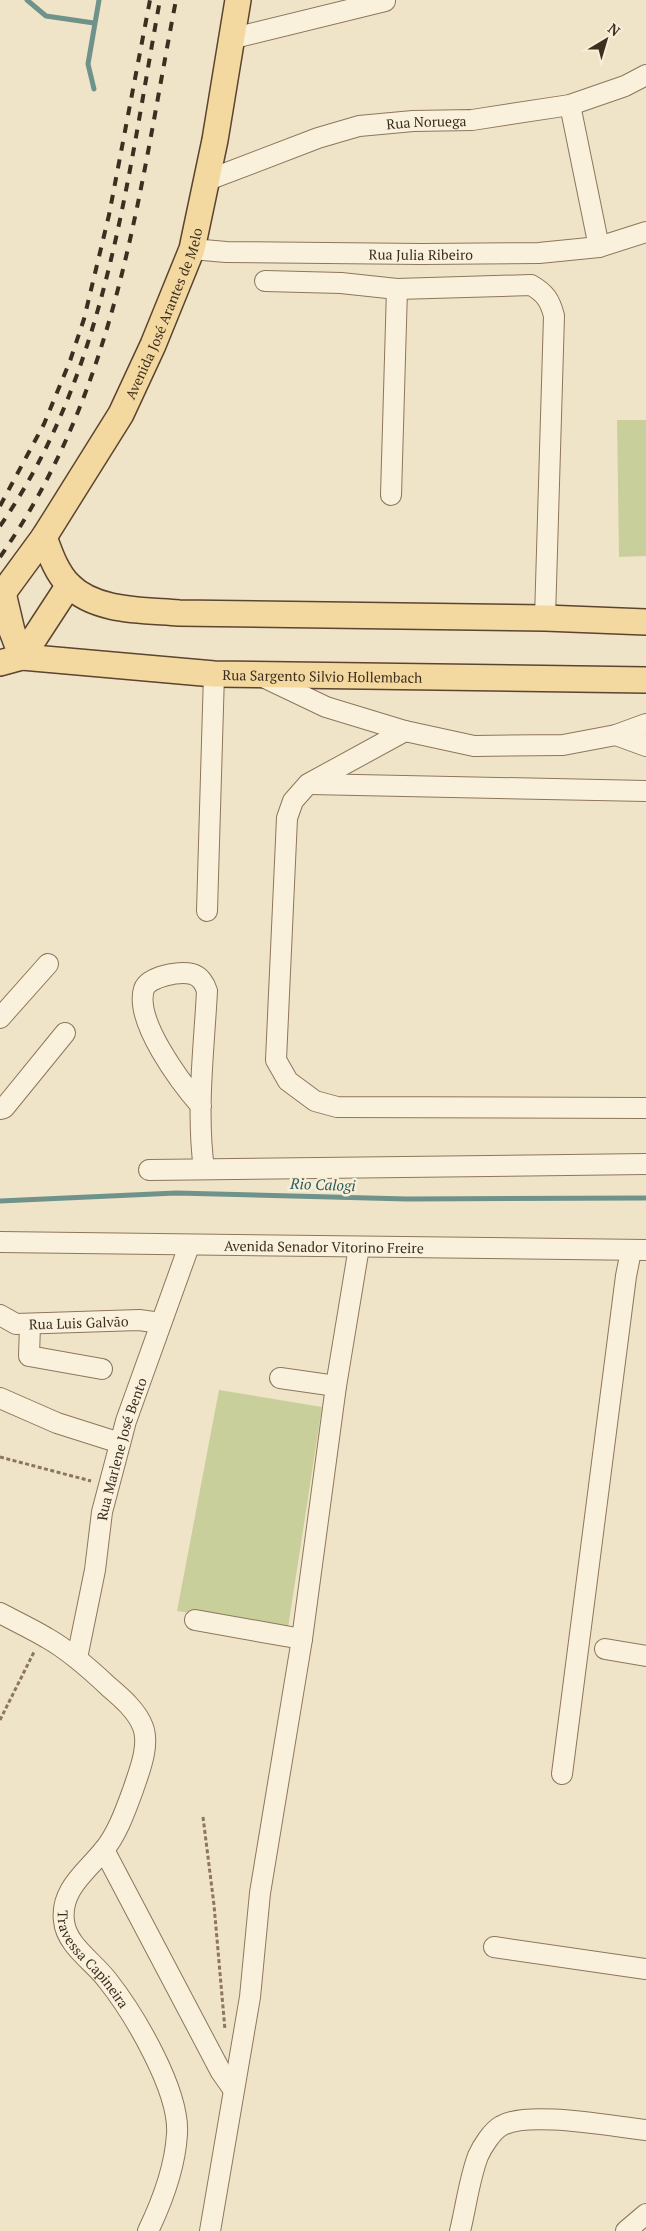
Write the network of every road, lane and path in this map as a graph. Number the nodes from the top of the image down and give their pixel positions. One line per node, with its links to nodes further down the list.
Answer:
1 (238, 0): 3 (main road, Avenida José Arantes de Melo)
2 (385, 1): 3 (street)
3 (230, 39): 6 (main road, Avenida José Arantes de Melo)
4 (646, 75): 5 (street, Rua Noruega)
5 (570, 105): 6 (street, Rua Noruega); 8 (street)
6 (208, 180): 9 (main road, Avenida José Arantes de Melo)
7 (646, 232): 8 (street, Rua Julia Ribeiro)
8 (599, 247): 9 (street, Rua Julia Ribeiro)
9 (192, 249): 13 (main road, Avenida José Arantes de Melo)
10 (265, 281): 11 (street)
11 (397, 288): 12 (street); 16 (street)
12 (391, 495)
13 (44, 537): 14 (main road); 15 (main road, Avenida José Arantes de Melo)
14 (69, 585): 16 (main road); 18 (main road)
15 (2, 595): 18 (main road)
16 (545, 618): 17 (main road)
17 (646, 622)
18 (11, 660): 19 (main road, Rua Sargento Silvio Hollembach)
19 (214, 674): 20 (main road, Rua Sargento Silvio Hollembach); 28 (street)
20 (259, 675): 21 (main road, Rua Sargento Silvio Hollembach); 23 (street)
21 (646, 680)
22 (646, 724): 24 (street)
23 (405, 730): 24 (street); 26 (street)
24 (616, 735): 25 (street)
25 (646, 746)
26 (308, 784): 27 (street); 33 (street)
27 (646, 791)
28 (207, 911)
29 (48, 964): 30 (street)
30 (0, 1018)
31 (65, 1033): 34 (street)
32 (201, 1106): 32 (street); 36 (street)
33 (646, 1108)
34 (0, 1109)
35 (646, 1164): 36 (street)
36 (204, 1169): 37 (street)
37 (149, 1170)
38 (1, 1244): 39 (street, Avenida Senador Vitorino Freire)
39 (189, 1246): 40 (street, Avenida Senador Vitorino Freire); 43 (street, Rua Marlene José Bento)
40 (359, 1247): 41 (street, Avenida Senador Vitorino Freire); 47 (street)
41 (639, 1250): 60 (street)
42 (0, 1315): 44 (street, Rua Luis Galvão)
43 (161, 1323): 44 (street, Rua Luis Galvão); 49 (street, Rua Marlene José Bento)
44 (30, 1324): 45 (street)
45 (102, 1369)
46 (280, 1378): 47 (street)
47 (336, 1386): 55 (street)
48 (0, 1398): 49 (street)
49 (120, 1443): 51 (street, Rua Marlene José Bento)
50 (0, 1457): 51 (path)
51 (109, 1485): 58 (street, Rua Marlene José Bento)
52 (0, 1613): 54 (street, Travessa Capineira)
53 (195, 1620): 55 (street)
54 (42, 1635): 58 (street, Travessa Capineira); 59 (path)
55 (302, 1639): 66 (street)
56 (605, 1649): 57 (street)
57 (646, 1656)
58 (77, 1658): 62 (street, Travessa Capineira)
59 (0, 1720)
60 (562, 1774)
61 (202, 1817): 65 (path)
62 (104, 1850): 66 (street); 69 (street, Travessa Capineira)
63 (494, 1947): 64 (street)
64 (646, 1968)
65 (225, 2035)
66 (233, 2089): 70 (street)
67 (646, 2130): 71 (street)
68 (646, 2214): 72 (street)
69 (148, 2231)
70 (210, 2231)
71 (460, 2231)
72 (626, 2231)

